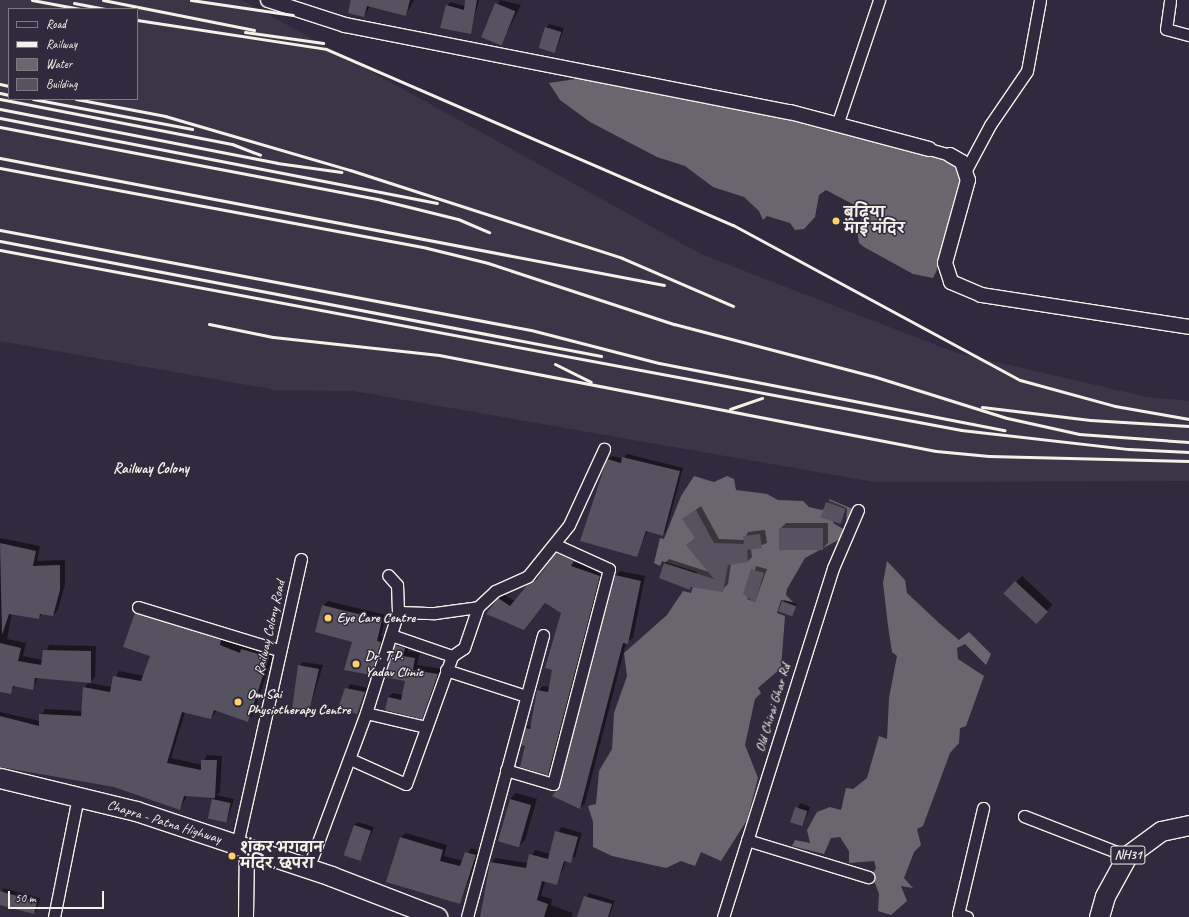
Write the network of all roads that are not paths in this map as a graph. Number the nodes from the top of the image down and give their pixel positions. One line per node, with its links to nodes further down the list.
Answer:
1 (879, 0): 6 (street)
2 (1040, 0): 9 (street)
3 (1170, 1): 5 (street)
4 (277, 2): 6 (street)
5 (1189, 35)
6 (837, 125): 7 (street)
7 (929, 149): 8 (street)
8 (950, 154): 9 (street)
9 (966, 170): 10 (street)
10 (1189, 327)
11 (604, 449): 13 (street)
12 (858, 510): 34 (street, Old Chirai Ghar Rd)
13 (556, 545): 17 (street); 28 (street)
14 (301, 559): 21 (street, Railway Colony Road)
15 (388, 575): 18 (street)
16 (138, 607): 21 (street)
17 (478, 607): 18 (street); 22 (street)
18 (398, 612): 19 (street)
19 (391, 635): 22 (street); 25 (street)
20 (543, 635): 24 (street)
21 (279, 650): 35 (street, Railway Colony Road)
22 (452, 656): 23 (street)
23 (446, 670): 24 (street); 26 (street)
24 (526, 696): 28 (street)
25 (366, 713): 26 (street); 27 (street)
26 (426, 727): 27 (street)
27 (350, 759): 37 (street)
28 (506, 770): 42 (street)
29 (0, 778): 30 (highway, Chapra - Patna Highway)
30 (78, 797): 35 (highway, Chapra - Patna Highway); 39 (street)
31 (983, 808): 44 (street)
32 (1024, 816): 36 (street)
33 (1189, 825): 36 (highway, NH31)
34 (747, 840): 38 (street); 43 (street, Old Chirai Ghar Rd)
35 (242, 847): 37 (highway, Chapra - Patna Highway); 40 (street)
36 (1127, 856): 45 (highway, NH31)
37 (308, 869): 41 (highway, Chapra - Patna Highway)
38 (868, 877)
39 (54, 917)
40 (246, 917)
41 (437, 917)
42 (467, 917)
43 (723, 917)
44 (966, 917)
45 (1099, 917)

